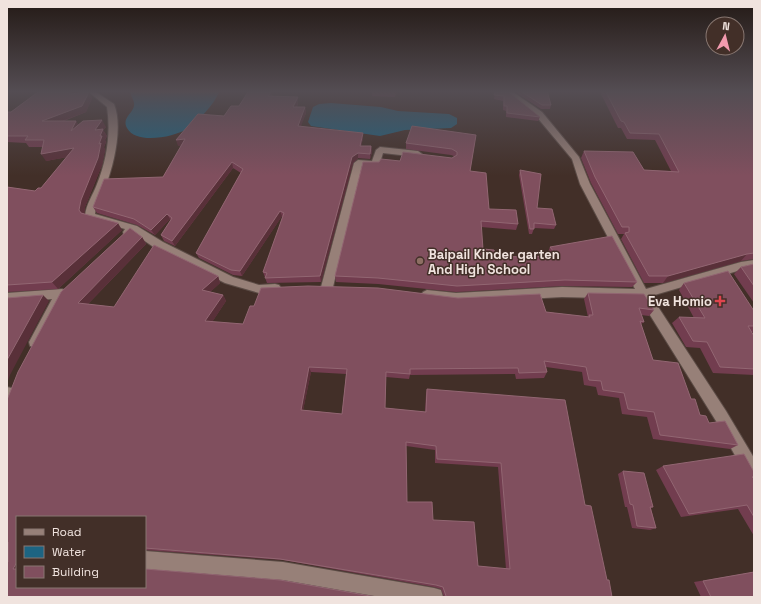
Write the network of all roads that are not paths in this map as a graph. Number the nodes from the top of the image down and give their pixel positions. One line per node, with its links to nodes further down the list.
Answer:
1 (114, 120): 4 (street)
2 (544, 120): 12 (street)
3 (430, 156): 10 (street)
4 (133, 228): 5 (street); 9 (street)
5 (122, 238)
6 (754, 264): 7 (street)
7 (725, 271): 8 (street); 12 (street)
8 (733, 284)
9 (288, 287)
10 (342, 288)
11 (419, 294): 12 (street)
12 (643, 294): 15 (street)
13 (7, 298): 14 (street)
14 (28, 355)
15 (754, 473)
16 (146, 560): 17 (street)
17 (434, 597)

